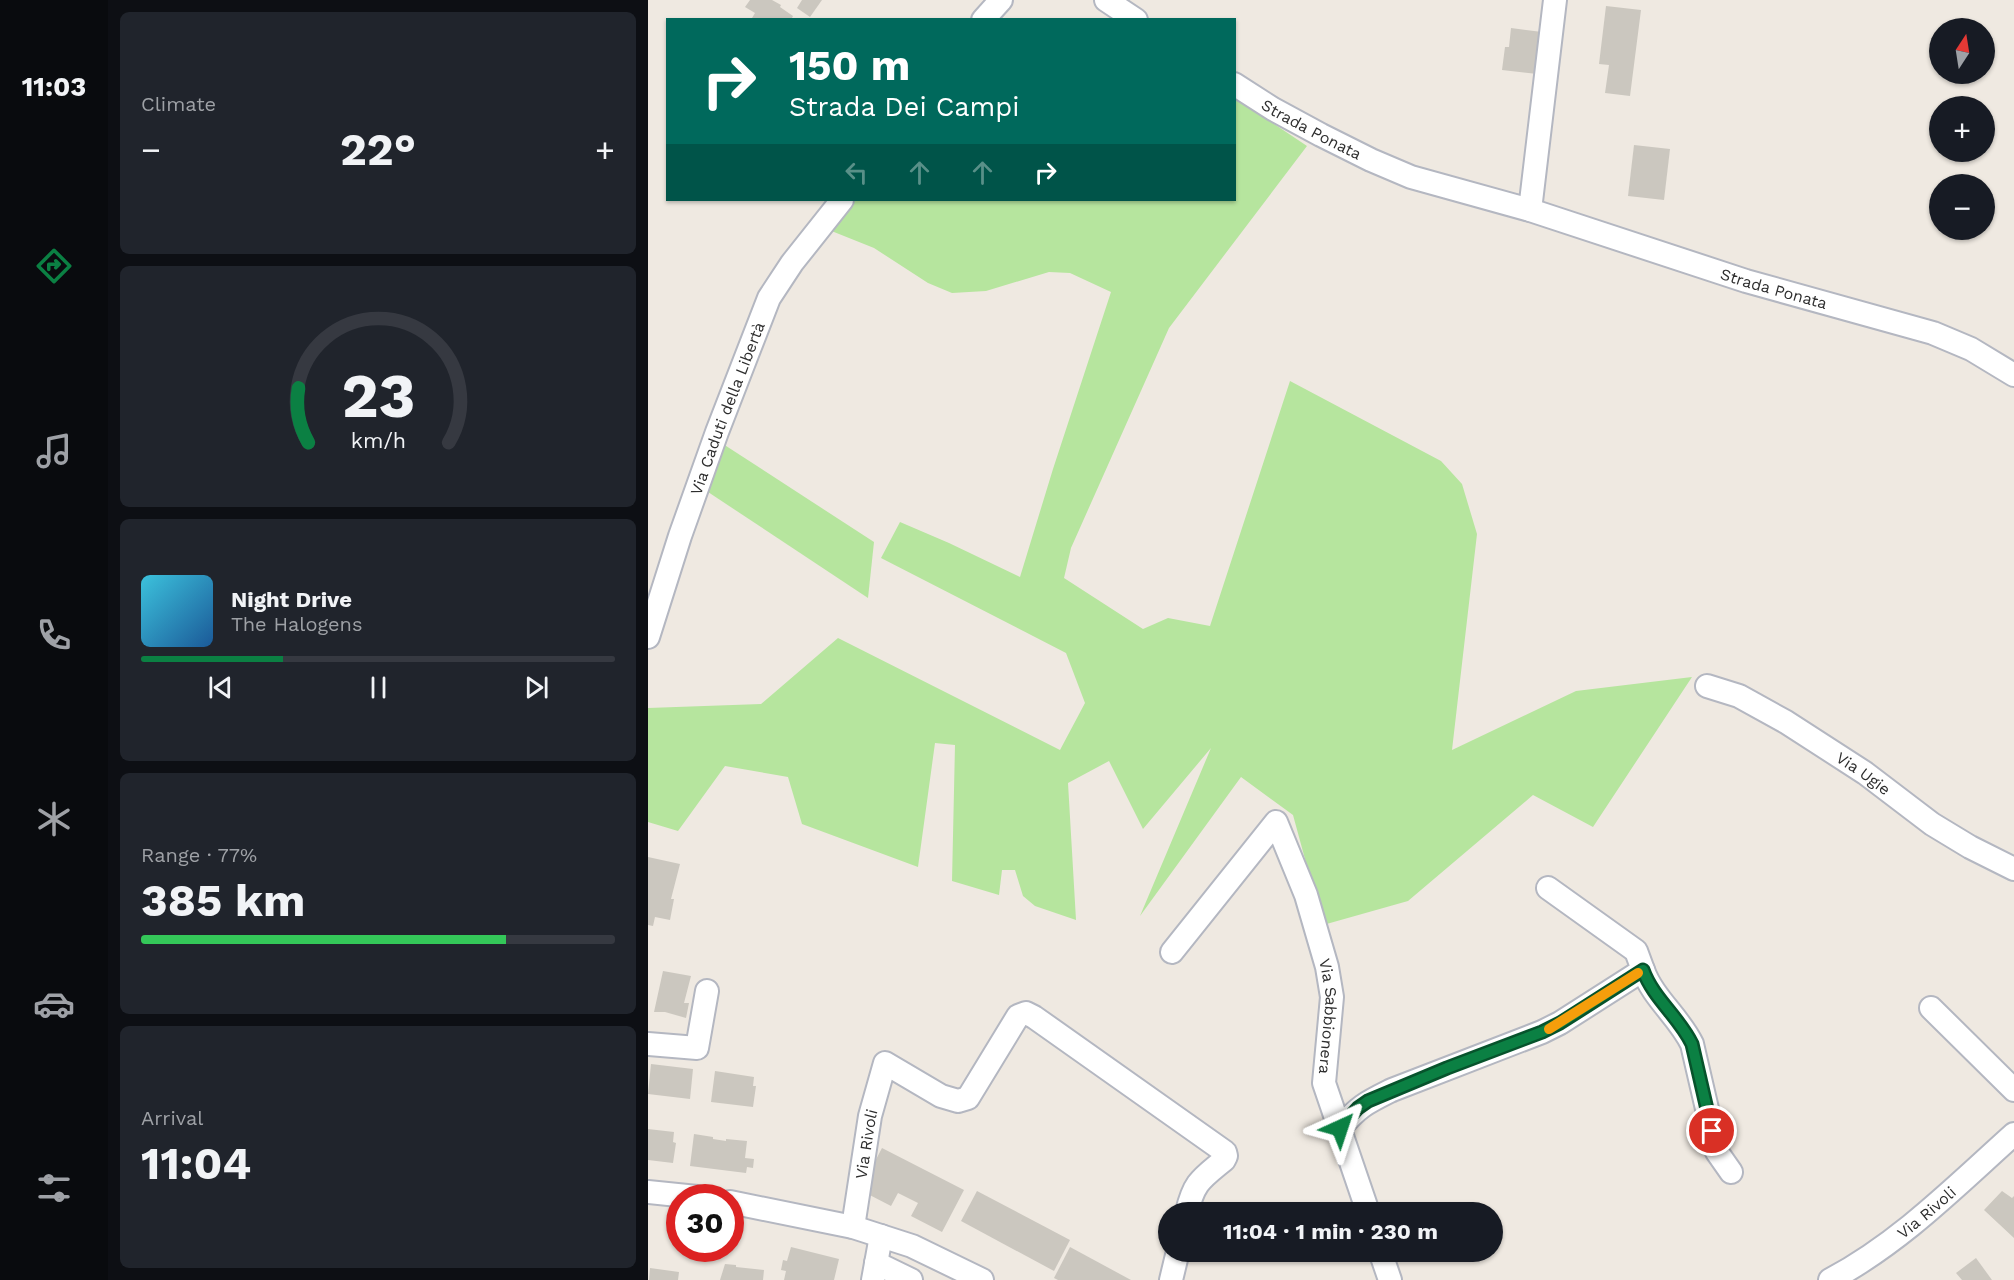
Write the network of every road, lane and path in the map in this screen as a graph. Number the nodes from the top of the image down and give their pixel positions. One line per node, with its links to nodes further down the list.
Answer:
1 (1001, 0): 4 (street)
2 (1106, 0): 5 (street)
3 (1554, 0): 8 (street)
4 (985, 18)
5 (1133, 18)
6 (1236, 85): 8 (street, Strada Ponata)
7 (841, 201): 10 (street, Via Caduti della Libertà)
8 (1530, 210): 9 (street, Strada Ponata)
9 (2014, 375)
10 (648, 637)
11 (1707, 686): 12 (street, Via Ugie)
12 (2014, 869)
13 (1548, 888): 15 (street)
14 (1172, 952): 20 (street, Via Sabbionera)
15 (1643, 970): 20 (street); 22 (street)
16 (706, 991): 18 (street)
17 (1932, 1008): 19 (street)
18 (648, 1044)
19 (2014, 1090)
20 (1340, 1128): 26 (street, Via Sabbionera)
21 (2014, 1134): 37 (street, Via Rivoli)
22 (1731, 1172)
23 (648, 1192): 24 (street)
24 (666, 1194)
25 (1190, 1202): 28 (street, Via Rivoli)
26 (1365, 1202)
27 (744, 1205): 28 (street)
28 (853, 1227): 29 (street)
29 (881, 1236): 32 (street); 34 (street)
30 (1175, 1262): 35 (street)
31 (1384, 1262): 36 (street)
32 (874, 1272): 33 (street)
33 (911, 1280)
34 (982, 1280)
35 (1171, 1280)
36 (1390, 1280)
37 (1830, 1280)

